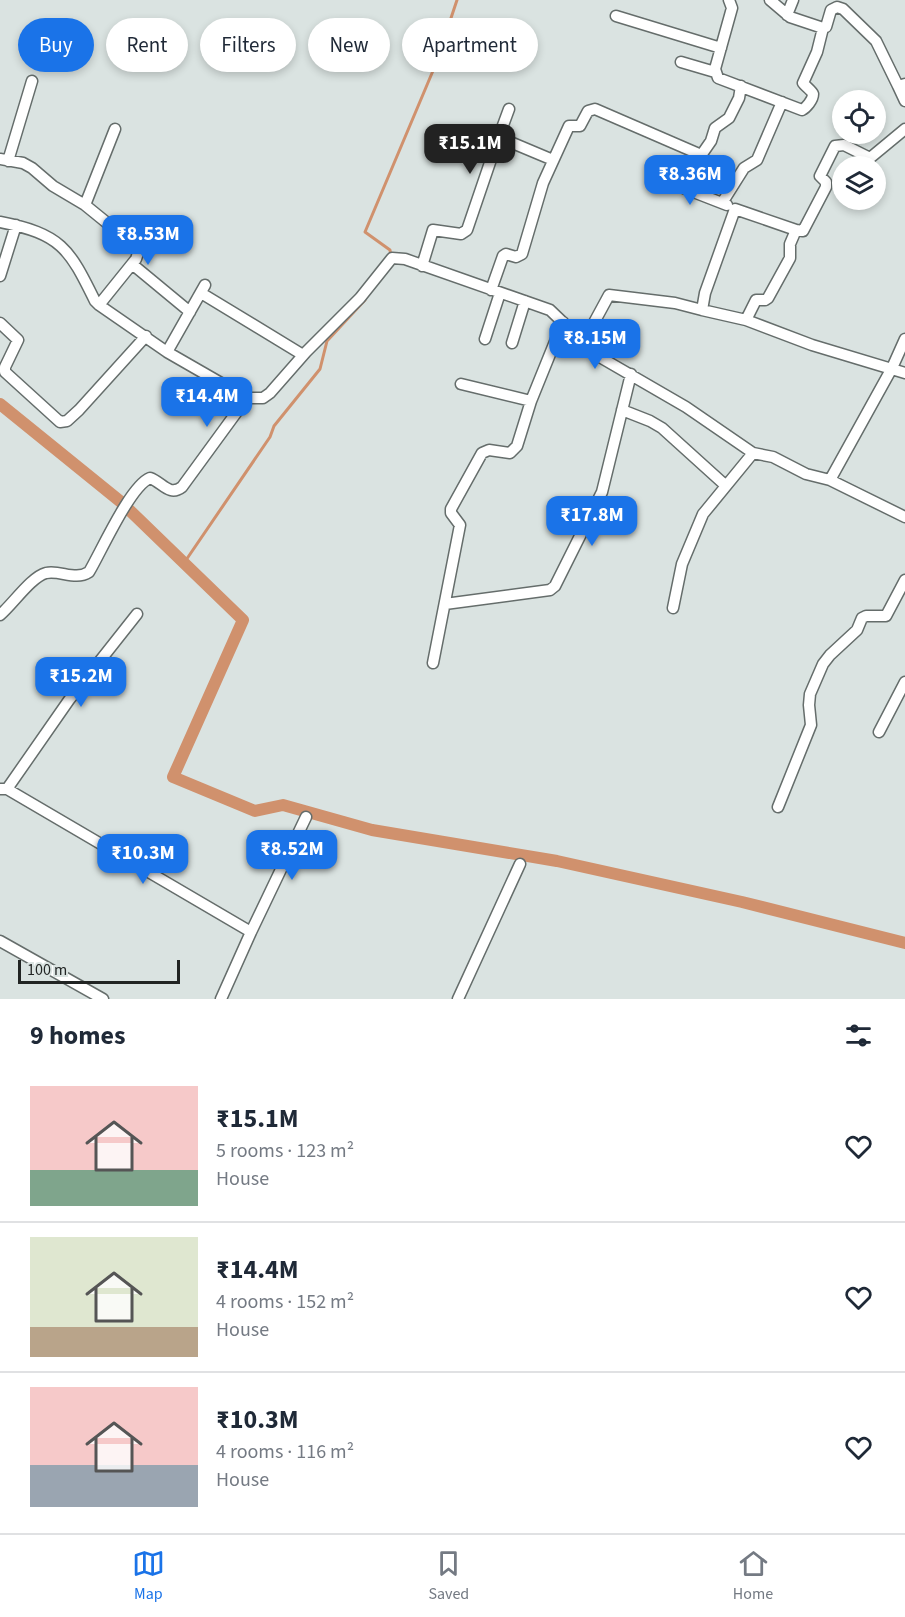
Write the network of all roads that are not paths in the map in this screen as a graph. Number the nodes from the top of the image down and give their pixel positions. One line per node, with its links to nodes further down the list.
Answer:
1 (729, 0): 7 (street)
2 (770, 0): 4 (street)
3 (793, 0): 4 (street)
4 (787, 15): 6 (street)
5 (616, 16): 7 (street)
6 (823, 28): 11 (street); 14 (street)
7 (721, 48): 9 (street)
8 (681, 62): 9 (street)
9 (715, 72): 12 (street)
10 (32, 81): 19 (street)
11 (901, 85): 13 (street)
12 (741, 86): 14 (street); 20 (street)
13 (905, 101)
14 (782, 102): 22 (street)
15 (509, 109): 18 (street)
16 (115, 129): 23 (street)
17 (905, 129): 27 (street)
18 (498, 139): 20 (street); 29 (street)
19 (4, 160): 23 (street)
20 (553, 160): 31 (street)
21 (655, 177): 22 (street)
22 (722, 203): 24 (street)
23 (85, 205): 28 (street)
24 (735, 209): 27 (street); 34 (street)
25 (0, 222): 26 (street)
26 (16, 225): 30 (street); 33 (street)
27 (796, 230): 36 (street)
28 (132, 264): 33 (street); 35 (street)
29 (422, 266): 31 (street); 45 (street)
30 (0, 276)
31 (496, 291): 32 (street); 40 (street)
32 (525, 301): 37 (street); 43 (street)
33 (99, 305): 39 (street)
34 (702, 310): 36 (street); 42 (street)
35 (190, 312): 44 (street); 45 (street)
36 (746, 320): 46 (street)
37 (563, 322): 42 (street); 51 (street)
38 (0, 323): 39 (street)
39 (146, 336): 44 (street)
40 (485, 339)
41 (905, 339): 46 (street)
42 (583, 343): 48 (street)
43 (512, 344)
44 (167, 352): 50 (street)
45 (303, 355): 50 (street)
46 (892, 368): 47 (street); 54 (street)
47 (905, 373)
48 (631, 374): 52 (street); 53 (street)
49 (461, 384): 51 (street)
50 (247, 398): 61 (street)
51 (531, 400): 58 (street)
52 (622, 410): 55 (street); 58 (street)
53 (753, 453): 54 (street); 55 (street)
54 (830, 480): 56 (street)
55 (725, 485): 59 (street)
56 (905, 517)
57 (905, 580): 66 (street)
58 (445, 603): 62 (street)
59 (673, 608)
60 (137, 614): 65 (street)
61 (0, 615)
62 (433, 663)
63 (905, 682): 64 (street)
64 (879, 732)
65 (4, 789): 69 (street)
66 (778, 807)
67 (306, 817): 69 (street)
68 (520, 864): 73 (street)
69 (251, 932): 72 (street)
70 (0, 940): 71 (street)
71 (103, 999)
72 (221, 999)
73 (459, 999)

